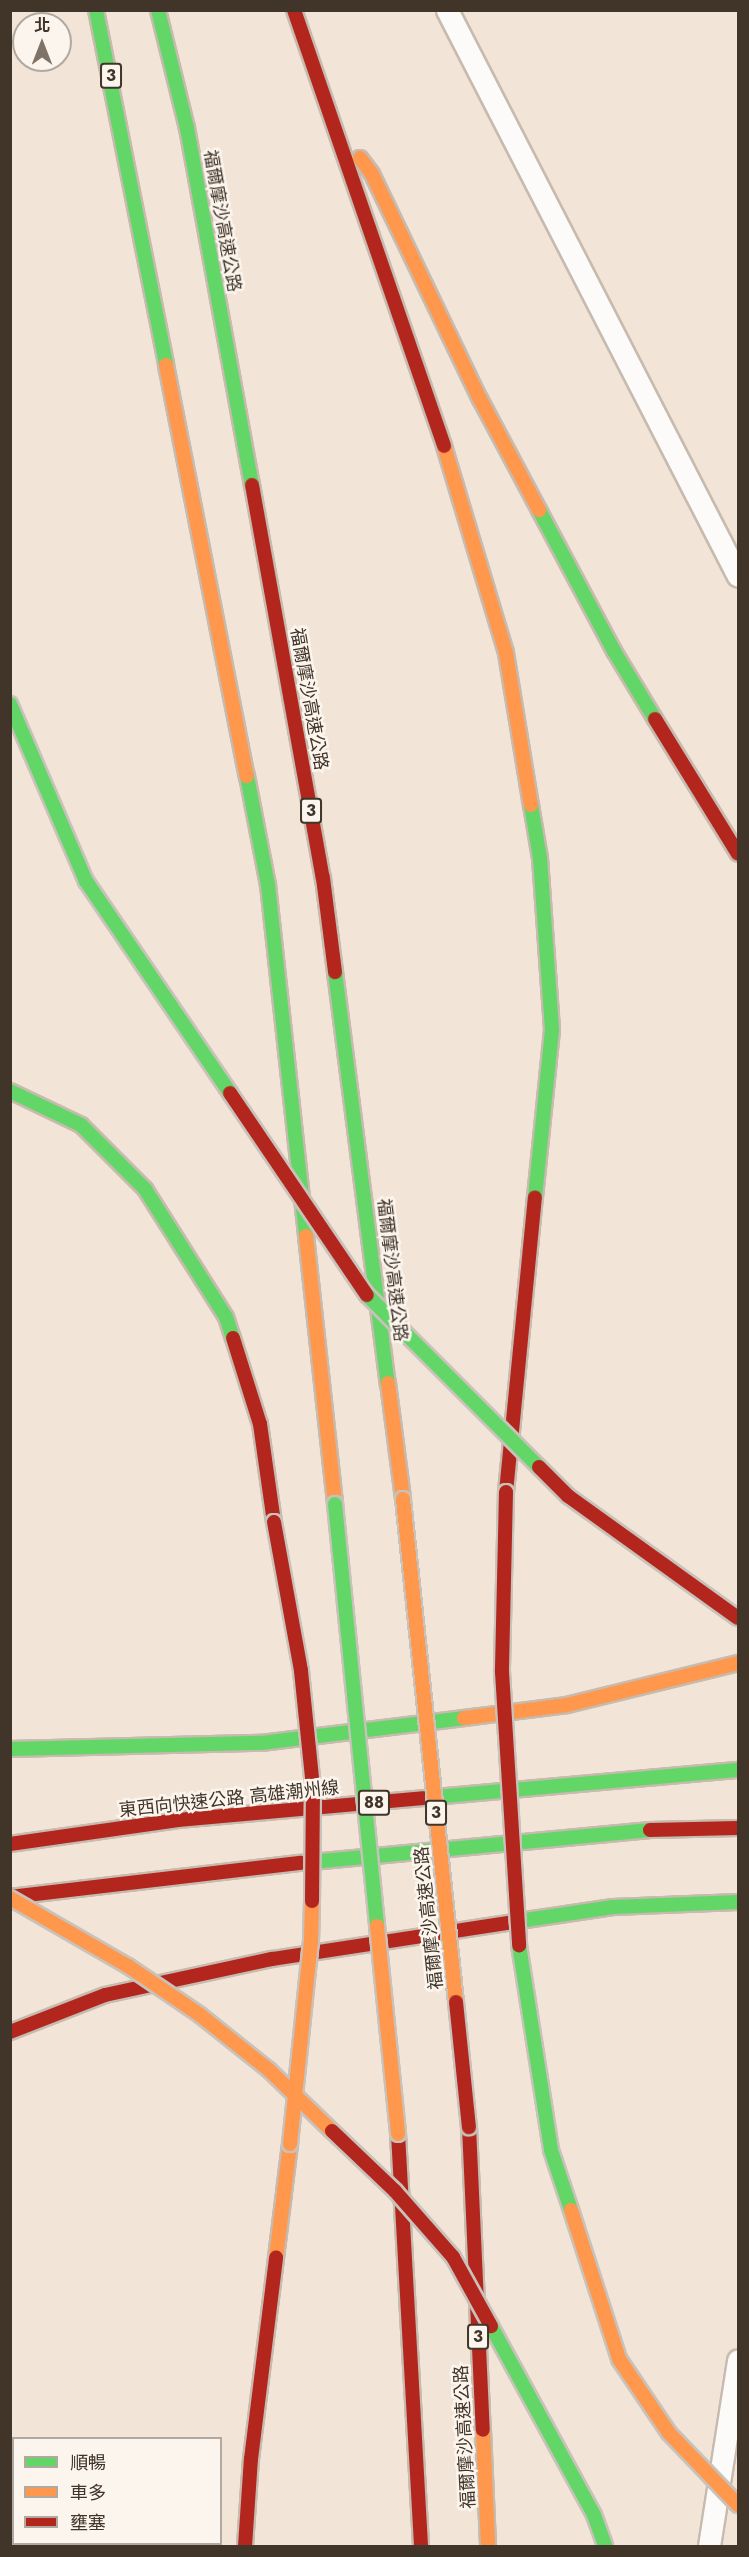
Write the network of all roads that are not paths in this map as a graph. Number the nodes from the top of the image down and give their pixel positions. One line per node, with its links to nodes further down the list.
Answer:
1 (96, 10): 22 (highway, 3, bridge)
2 (158, 10): 23 (highway, 福爾摩沙高速公路 / 3, bridge)
3 (294, 10): 5 (highway)
4 (447, 10): 6 (lane)
5 (332, 122): 8 (highway); 20 (highway, bridge)
6 (738, 576)
7 (10, 704): 10 (highway, bridge)
8 (738, 854)
9 (10, 1091): 21 (highway, bridge)
10 (738, 1618)
11 (738, 1663): 12 (highway)
12 (10, 1749)
13 (738, 1770): 15 (highway, 東西向快速公路 高雄潮州線 / 88)
14 (738, 1828): 16 (highway)
15 (10, 1844)
16 (10, 1897): 24 (highway, bridge)
17 (738, 1902): 18 (highway)
18 (10, 2032)
19 (738, 2360): 25 (lane)
20 (738, 2505)
21 (244, 2547)
22 (421, 2547)
23 (488, 2547)
24 (605, 2547)
25 (709, 2547)

